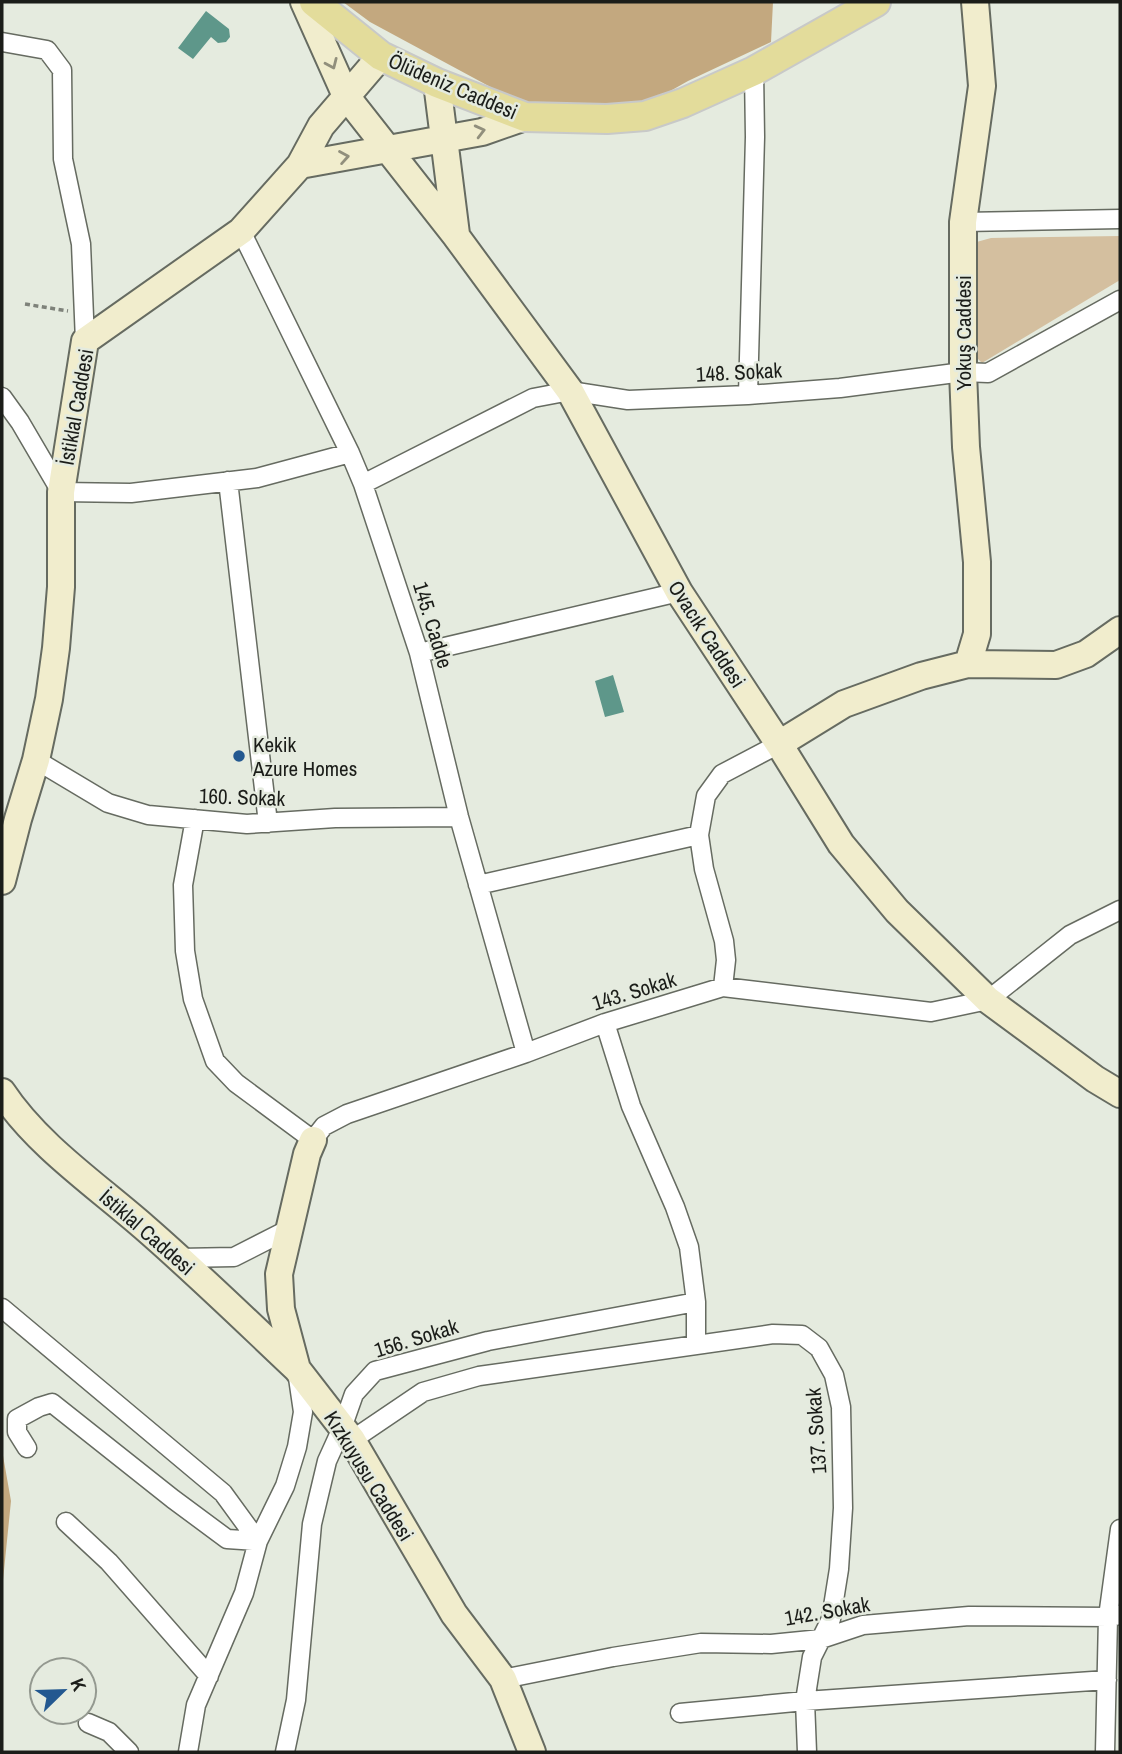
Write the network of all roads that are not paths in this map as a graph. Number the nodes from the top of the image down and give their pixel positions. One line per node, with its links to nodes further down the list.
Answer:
1 (304, 2): 9 (street, one-way to 9)
2 (314, 2): 6 (main road, Ölüdeniz Caddesi)
3 (876, 2): 7 (main road, Ölüdeniz Caddesi)
4 (975, 2): 15 (street, Yokuş Caddesi)
5 (2, 42): 19 (street)
6 (381, 56): 8 (main road, Ölüdeniz Caddesi); 9 (street, İstiklal Caddesi)
7 (754, 71): 10 (main road, Ölüdeniz Caddesi); 22 (street)
8 (437, 83): 10 (main road, Ölüdeniz Caddesi); 11 (street, Ovacık Caddesi)
9 (346, 96): 12 (street); 13 (street, İstiklal Caddesi)
10 (525, 117): 11 (street, one-way to 10)
11 (445, 139): 12 (street); 17 (street, Ovacık Caddesi)
12 (389, 149): 13 (street, one-way to 12); 17 (street)
13 (300, 165): 16 (street, İstiklal Caddesi)
14 (1120, 219): 15 (street)
15 (963, 222): 20 (street, Yokuş Caddesi)
16 (241, 231): 19 (street, İstiklal Caddesi); 24 (street, 145. Cadde)
17 (456, 236): 21 (street, Ovacık Caddesi)
18 (1120, 300): 20 (street, 148. Sokak)
19 (85, 341): 27 (street, İstiklal Caddesi)
20 (962, 372): 22 (street, 148. Sokak); 31 (street, Yokuş Caddesi)
21 (570, 391): 22 (street, 148. Sokak); 26 (street, 148. Sokak); 28 (street, Ovacık Caddesi)
22 (748, 395)
23 (2, 397): 27 (street)
24 (350, 453): 25 (street); 26 (street, 145. Cadde)
25 (228, 481): 27 (street); 36 (street)
26 (363, 484): 30 (street, 145. Cadde)
27 (61, 492): 33 (street, İstiklal Caddesi)
28 (679, 592): 30 (street); 32 (street, Ovacık Caddesi)
29 (1120, 631): 31 (street)
30 (419, 653): 34 (street, 145. Cadde)
31 (968, 664): 32 (street)
32 (779, 744): 37 (street); 42 (street, Ovacık Caddesi)
33 (36, 760): 35 (street, 160. Sokak); 38 (street, İstiklal Caddesi)
34 (459, 817): 36 (street, 160. Sokak); 39 (street, 145. Cadde)
35 (195, 819): 36 (street, 160. Sokak); 47 (street)
36 (268, 822)
37 (699, 835): 39 (street); 41 (street)
38 (2, 881)
39 (478, 885): 44 (street, 145. Cadde)
40 (1120, 910): 42 (street)
41 (723, 987): 42 (street, 143. Sokak); 43 (street, 143. Sokak)
42 (988, 1000): 46 (street, Ovacık Caddesi)
43 (604, 1023): 44 (street, 143. Sokak); 50 (street)
44 (526, 1053): 47 (street, 143. Sokak)
45 (2, 1092): 49 (street, İstiklal Caddesi)
46 (1120, 1094)
47 (313, 1140): 48 (street, Kızkuyusu Caddesi)
48 (289, 1229): 49 (street); 53 (street, Kızkuyusu Caddesi)
49 (179, 1258): 53 (street, İstiklal Caddesi)
50 (695, 1302): 52 (street); 54 (street, 156. Sokak)
51 (2, 1308): 58 (street)
52 (696, 1344): 54 (street); 60 (street, 137. Sokak)
53 (297, 1369): 54 (street, Kızkuyusu Caddesi); 58 (street)
54 (347, 1434): 62 (street, Kızkuyusu Caddesi); 69 (street, 156. Sokak)
55 (27, 1448): 58 (street)
56 (66, 1522): 61 (street)
57 (1120, 1529): 59 (street)
58 (258, 1541): 61 (street)
59 (1114, 1616): 60 (street, 142. Sokak); 63 (street)
60 (821, 1639): 62 (street, 142. Sokak); 64 (street)
61 (209, 1676): 68 (street)
62 (503, 1679): 70 (street, Kızkuyusu Caddesi)
63 (1107, 1680): 64 (street); 72 (street)
64 (804, 1701): 65 (street); 71 (street)
65 (680, 1713)
66 (95, 1726): 67 (street)
67 (129, 1752)
68 (188, 1752)
69 (285, 1752)
70 (532, 1752)
71 (807, 1752)
72 (1105, 1752)

